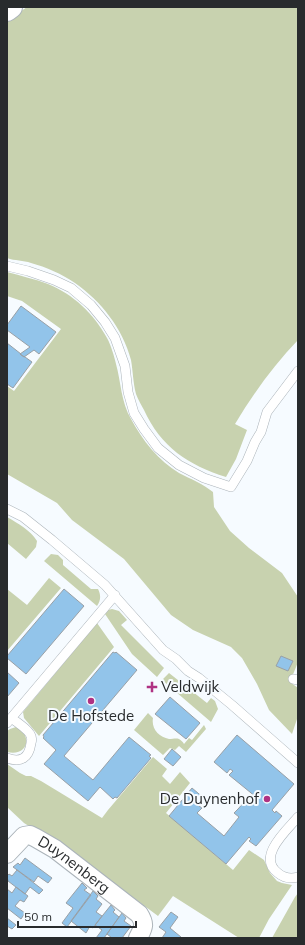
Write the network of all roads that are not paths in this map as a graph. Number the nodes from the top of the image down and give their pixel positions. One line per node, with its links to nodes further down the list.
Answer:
1 (11, 7): 2 (street)
2 (7, 10)
3 (7, 266): 4 (lane)
4 (298, 371)
5 (7, 509): 6 (lane)
6 (115, 594): 7 (lane); 9 (lane)
7 (9, 720): 8 (lane)
8 (7, 758)
9 (298, 763)
10 (298, 817): 12 (lane)
11 (7, 854): 13 (street, Duynenberg)
12 (298, 878)
13 (138, 938)

